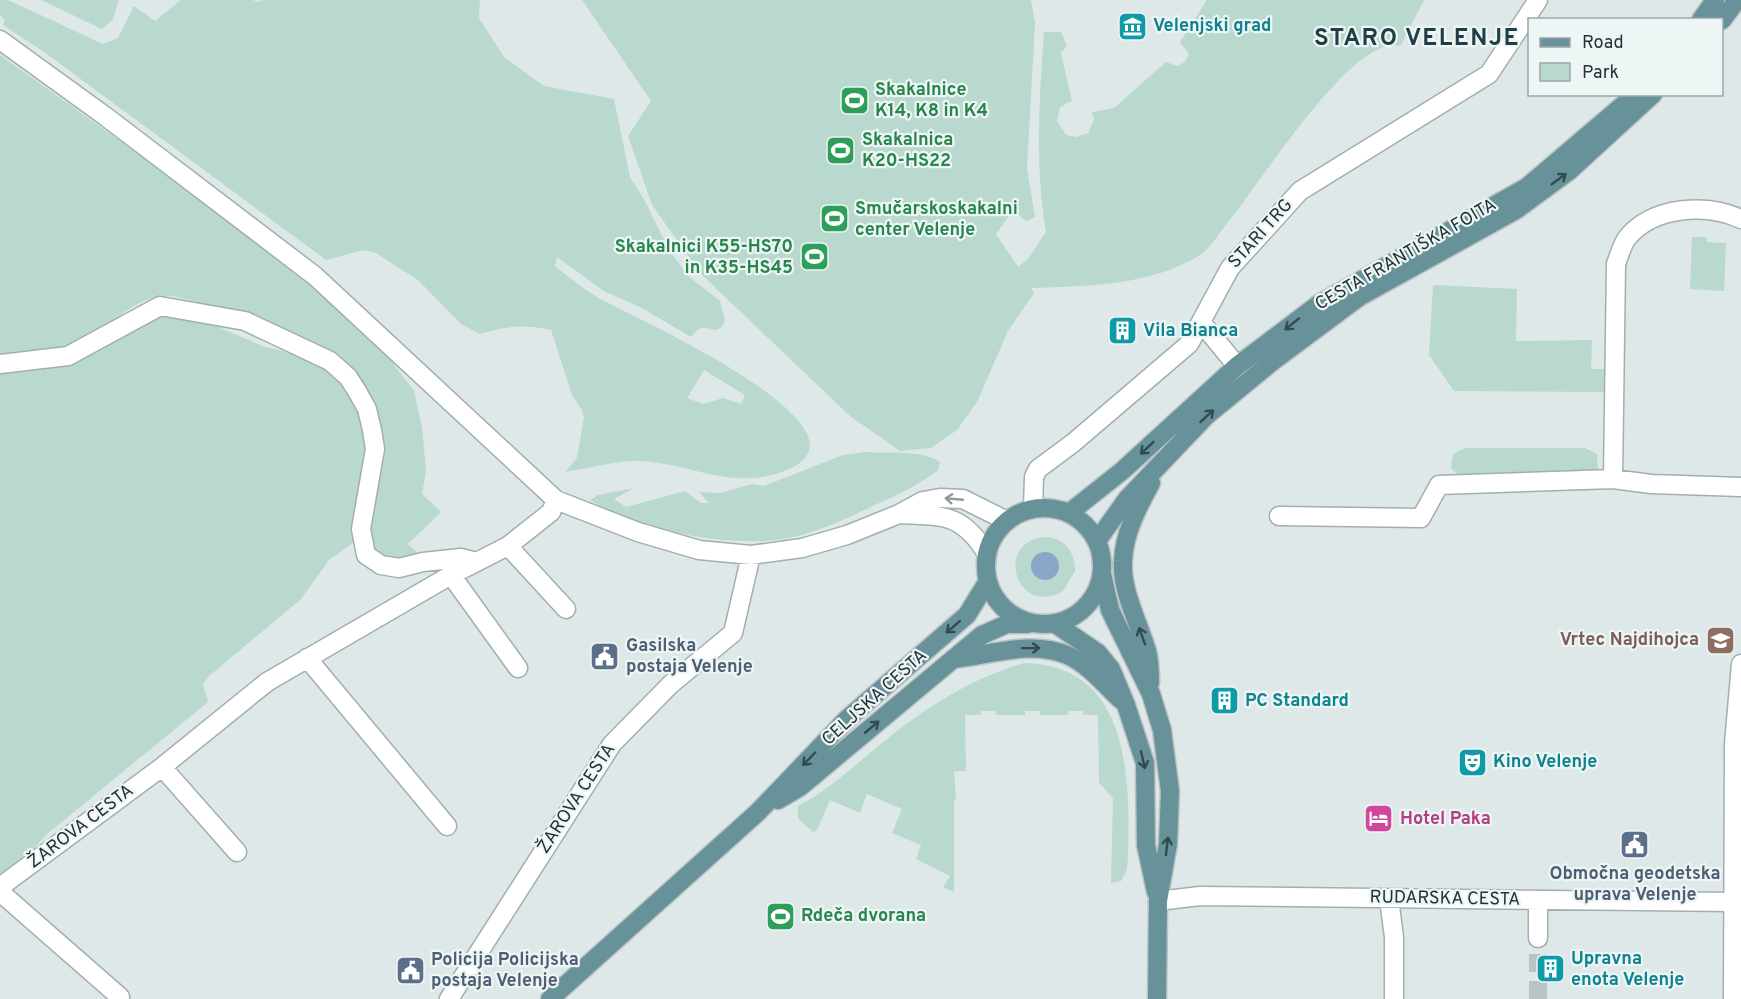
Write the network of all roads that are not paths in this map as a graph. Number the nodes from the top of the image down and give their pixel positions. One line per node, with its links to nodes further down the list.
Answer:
1 (1538, 0): 10 (street, STARI TRG)
2 (1715, 0): 4 (main road)
3 (1737, 0): 5 (main road)
4 (1702, 18)
5 (1723, 19)
6 (0, 40): 16 (street)
7 (1634, 96): 12 (main road, CESTA FRANTIŠKA FOITA, one-way to 12)
8 (1651, 96): 13 (main road, CESTA FRANTIŠKA FOITA, one-way to 8)
9 (1741, 219): 14 (street)
10 (1201, 322): 12 (street); 17 (street, STARI TRG)
11 (0, 364): 26 (street)
12 (1237, 366): 18 (main road, CESTA FRANTIŠKA FOITA, one-way to 18)
13 (1166, 458): 22 (main road, CESTA FRANTIŠKA FOITA); 37 (main road, CESTA FRANTIŠKA FOITA, one-way to 13)
14 (1613, 479): 15 (street); 20 (street)
15 (1741, 487)
16 (556, 500): 23 (street, ŽAROVA CESTA); 25 (street)
17 (1033, 508): 18 (main road); 21 (main road)
18 (1069, 513): 22 (main road)
19 (899, 514): 21 (street, one-way to 19); 24 (street); 25 (street)
20 (1279, 516)
21 (1007, 520): 24 (main road)
22 (1097, 541): 27 (main road)
23 (508, 546): 26 (street, ŽAROVA CESTA); 30 (street)
24 (987, 554): 29 (main road)
25 (751, 555): 52 (street, ŽAROVA CESTA)
26 (476, 562): 28 (street, ŽAROVA CESTA)
27 (1102, 574): 31 (main road); 37 (main road)
28 (451, 575): 33 (street, ŽAROVA CESTA); 36 (street)
29 (988, 581): 32 (main road); 40 (main road, CELJSKA CESTA, one-way to 40)
30 (566, 609)
31 (1054, 623): 32 (main road); 38 (main road)
32 (1036, 624): 34 (main road, CELJSKA CESTA)
33 (307, 658): 39 (street, ŽAROVA CESTA); 41 (street)
34 (952, 659): 38 (main road, CELJSKA CESTA, one-way to 38); 40 (main road, CELJSKA CESTA, one-way to 34)
35 (1741, 664): 48 (street)
36 (518, 668)
37 (1151, 694): 47 (main road, one-way to 37)
38 (1126, 705): 47 (main road, one-way to 47)
39 (162, 767): 42 (street); 43 (street, ŽAROVA CESTA)
40 (758, 812): 53 (main road, CELJSKA CESTA)
41 (447, 826)
42 (237, 852)
43 (0, 887)
44 (0, 892): 51 (street)
45 (1389, 899): 46 (street, RUDARSKA CESTA); 47 (street, RUDARSKA CESTA); 55 (street)
46 (1538, 900): 48 (street, RUDARSKA CESTA); 49 (street)
47 (1158, 901): 54 (main road)
48 (1732, 902): 50 (street)
49 (1538, 938)
50 (1737, 945): 56 (street)
51 (120, 997)
52 (449, 999)
53 (550, 999)
54 (1157, 999)
55 (1394, 999)
56 (1733, 999)

